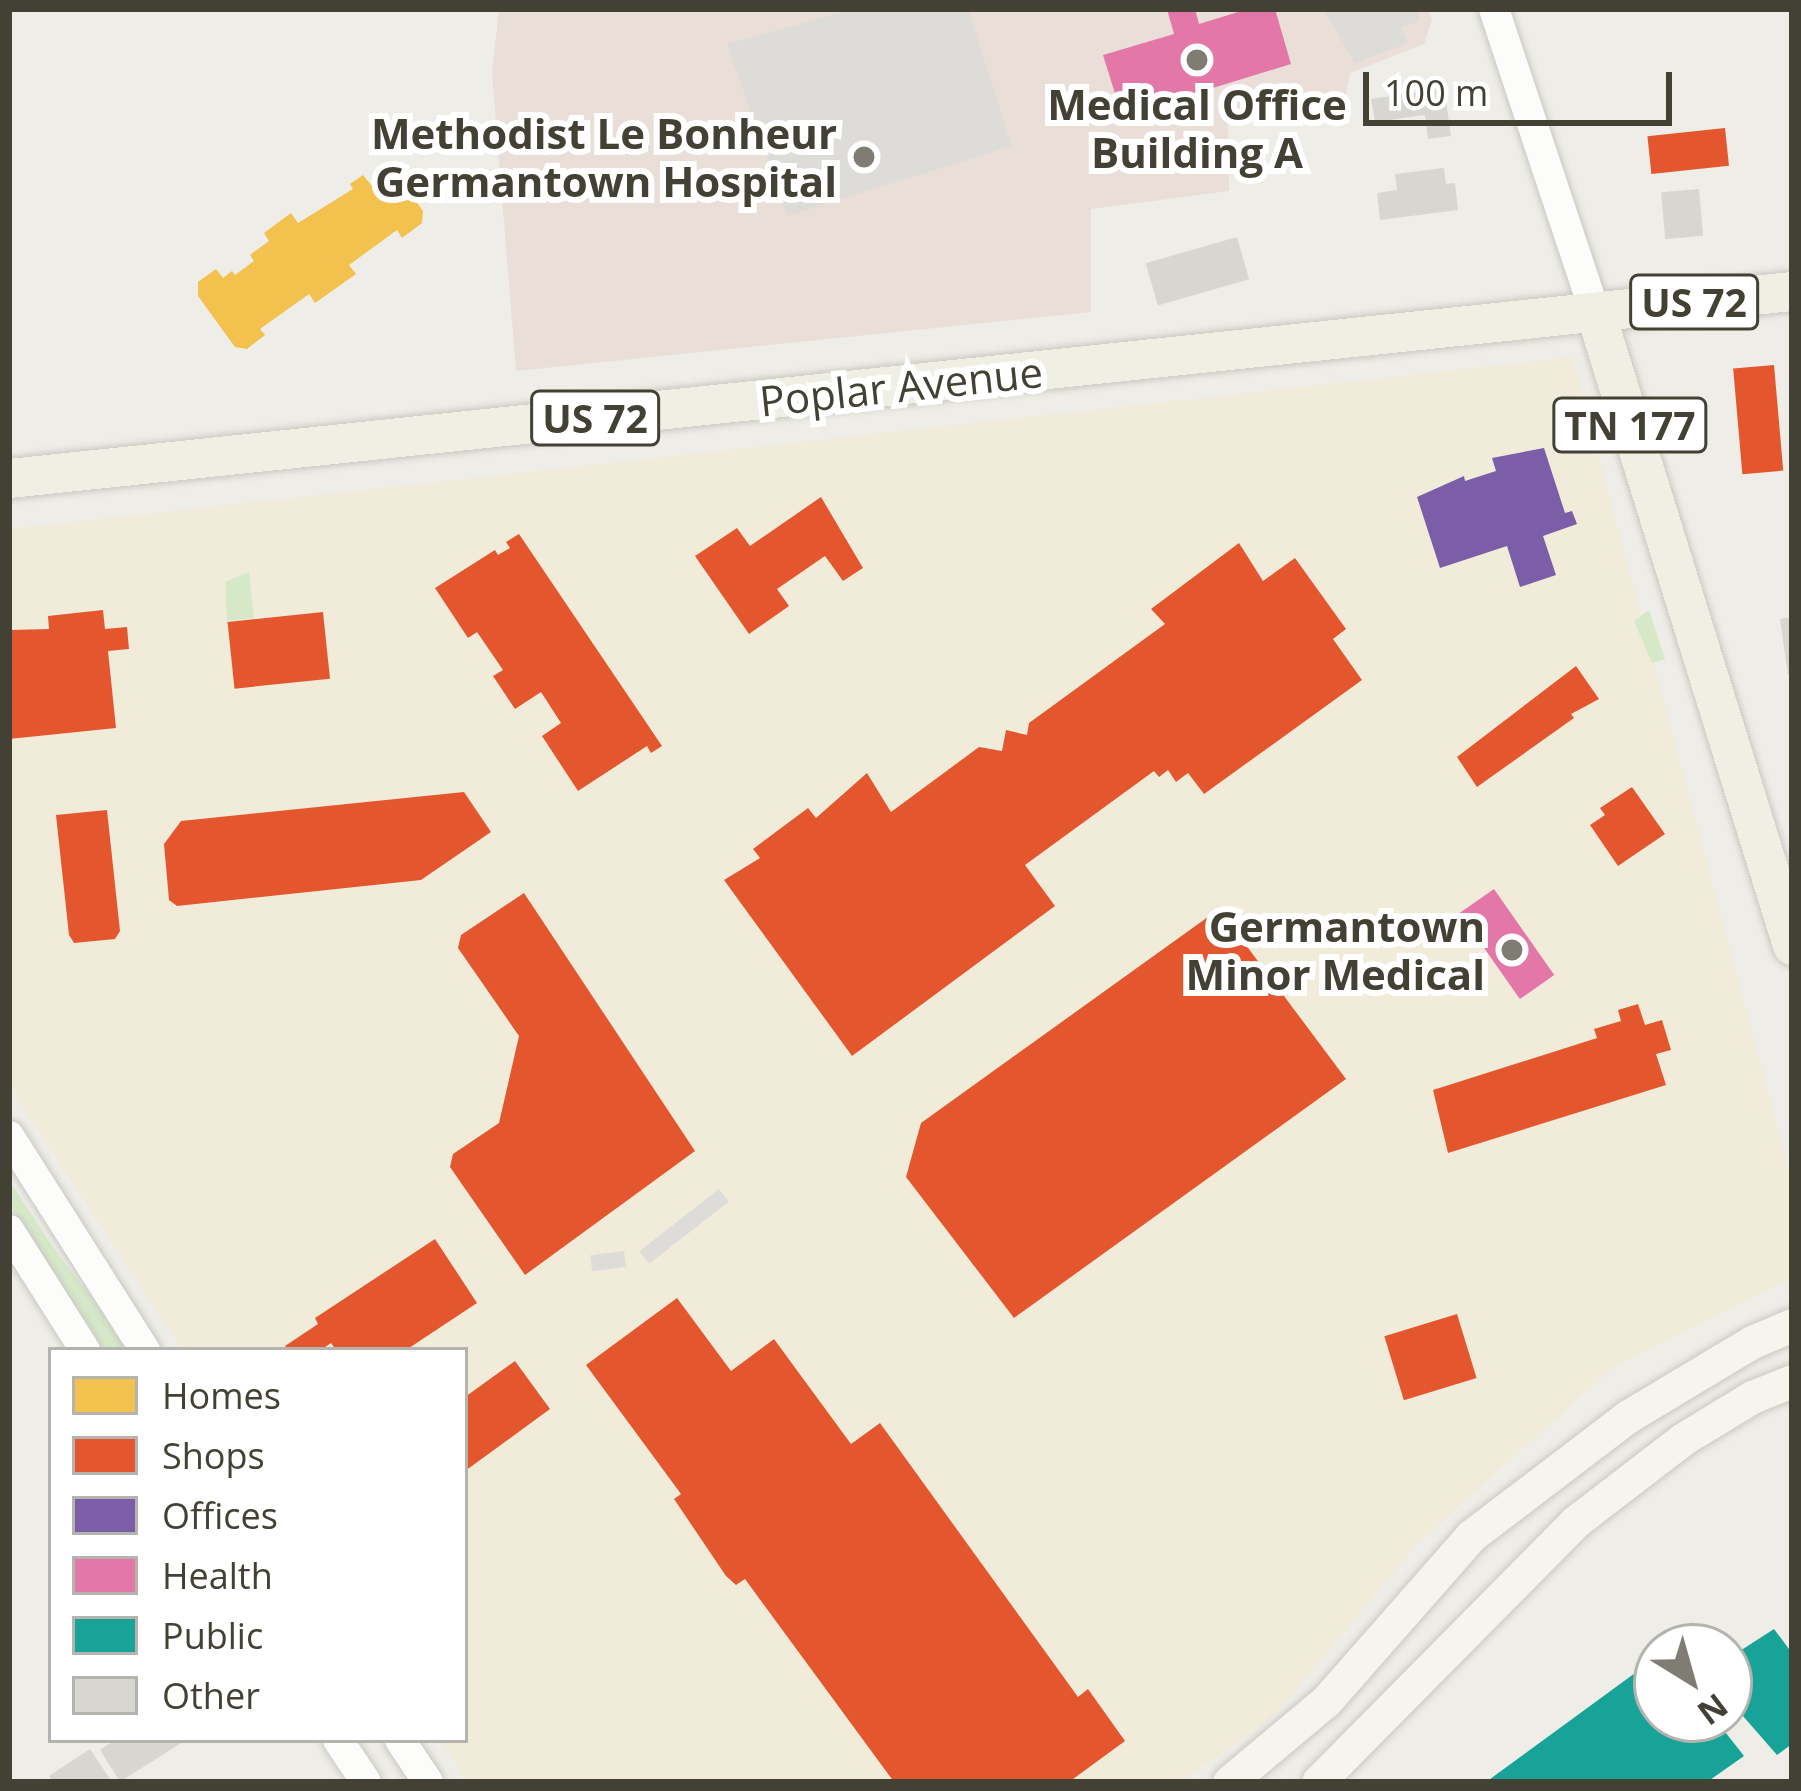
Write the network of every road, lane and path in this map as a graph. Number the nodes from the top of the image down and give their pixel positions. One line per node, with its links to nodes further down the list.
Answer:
1 (1494, 9): 3 (street)
2 (1792, 291): 3 (main road, Poplar Avenue / US 72)
3 (1596, 315): 4 (main road, Poplar Avenue / US 72); 5 (main road, TN 177)
4 (9, 478)
5 (1792, 945)
6 (9, 1136): 10 (street)
7 (9, 1230): 9 (street)
8 (1792, 1325): 14 (main road)
9 (84, 1347)
10 (143, 1347)
11 (1792, 1382): 14 (main road)
12 (340, 1743): 15 (street)
13 (402, 1743): 16 (street)
14 (1295, 1771): 17 (main road)
15 (366, 1782)
16 (428, 1782)
17 (1229, 1782)

